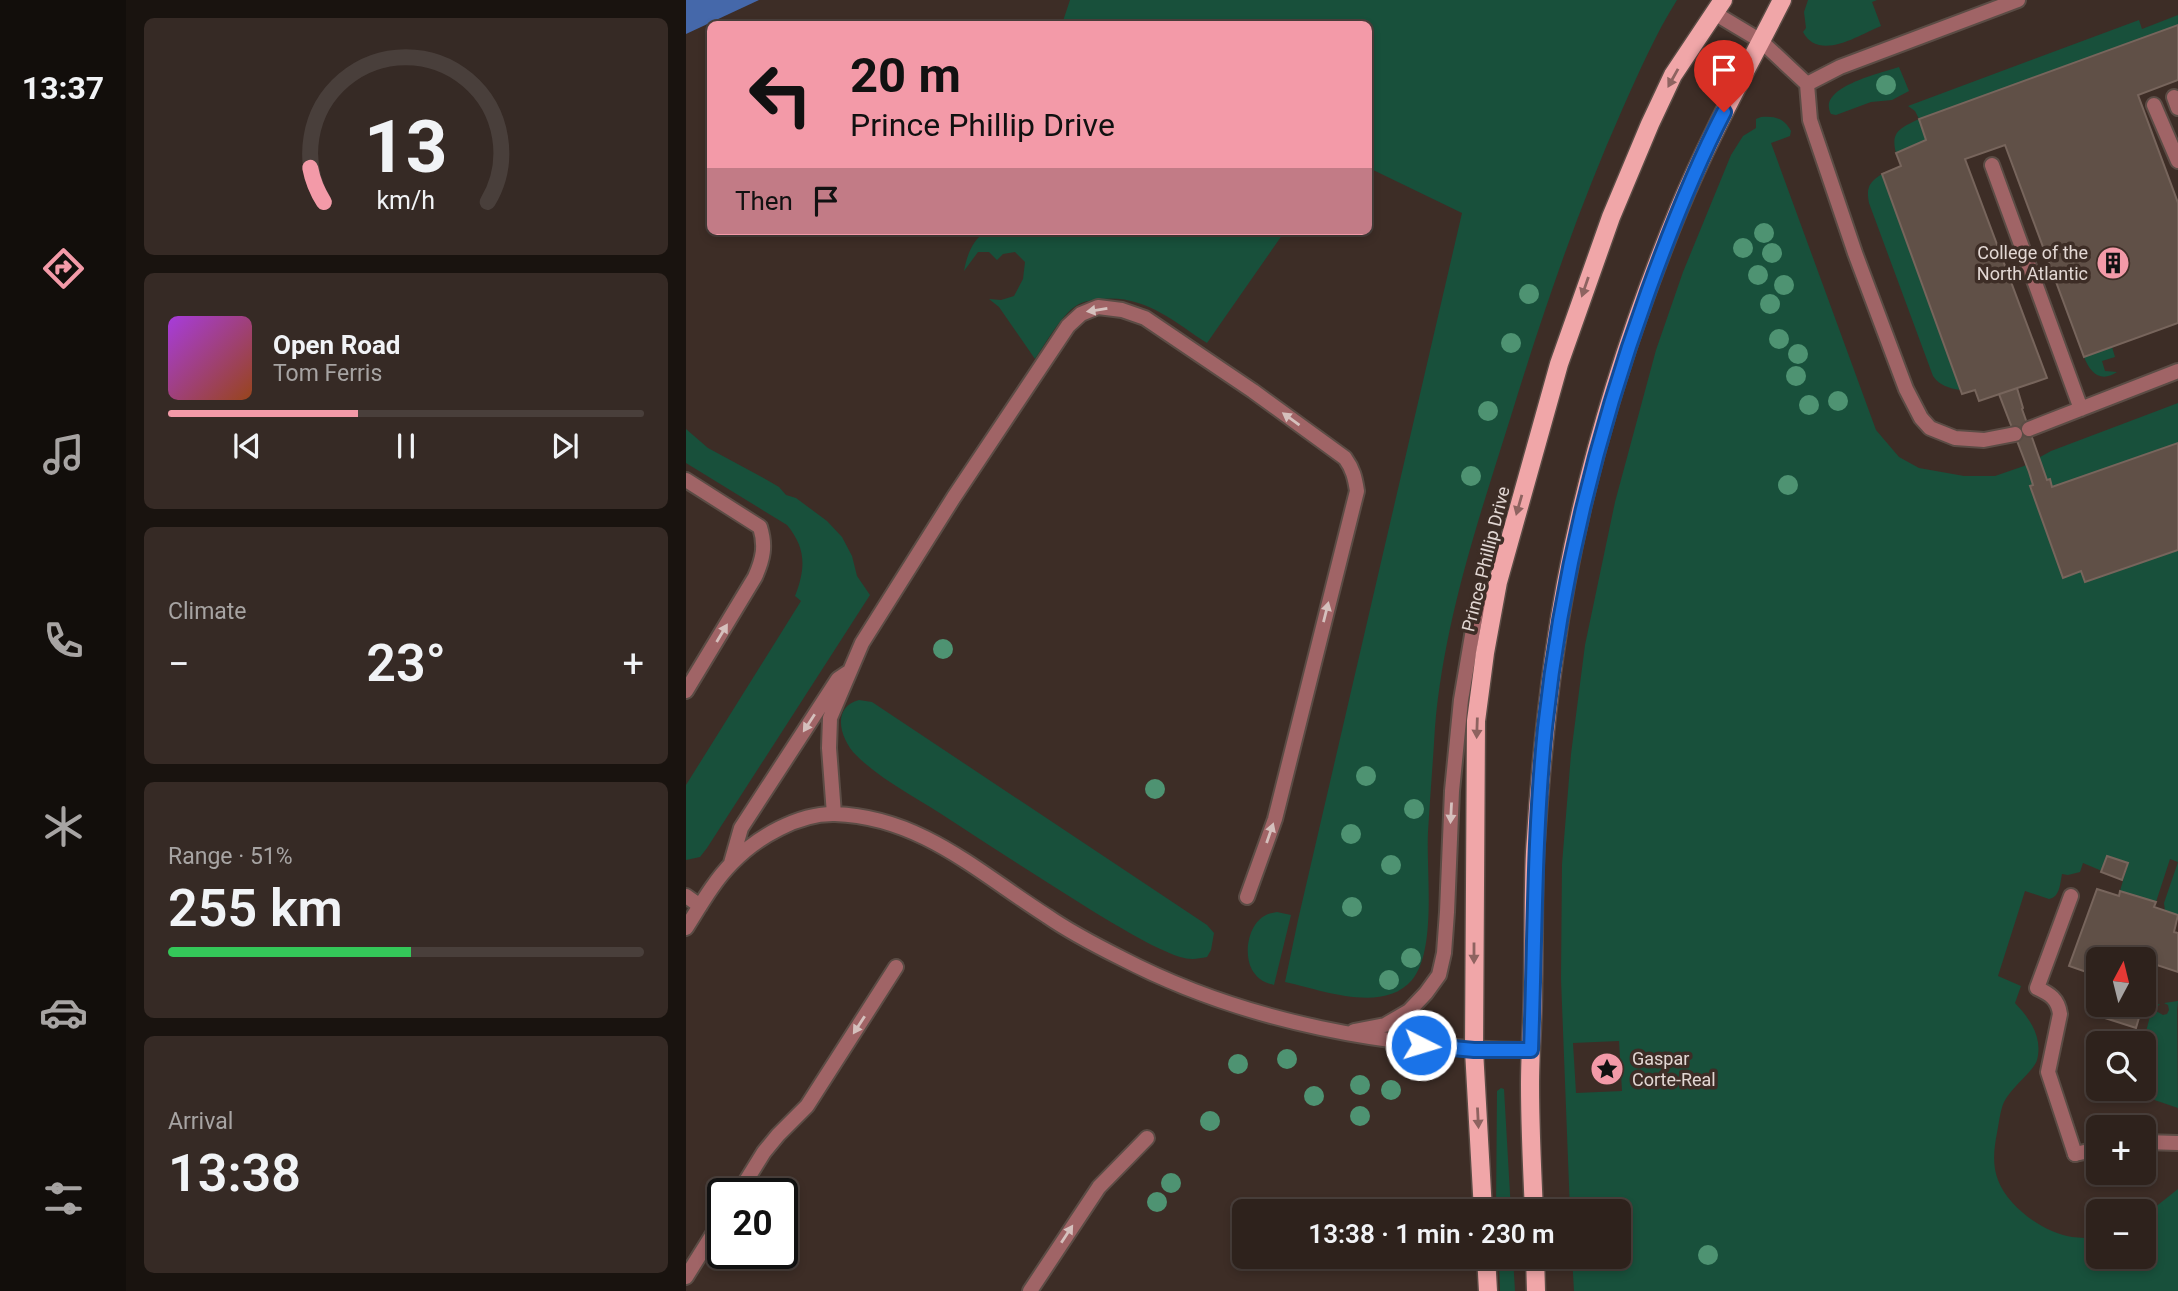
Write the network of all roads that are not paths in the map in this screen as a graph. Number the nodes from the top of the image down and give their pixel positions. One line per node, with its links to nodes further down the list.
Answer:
1 (1782, 0): 4 (main road)
2 (2018, 0): 5 (street)
3 (1720, 7): 4 (street); 12 (main road, Prince Phillip Drive, one-way to 12)
4 (1761, 41): 5 (street); 25 (main road)
5 (1807, 84): 10 (street)
6 (2154, 105): 7 (street)
7 (2178, 161)
8 (1992, 165): 10 (street)
9 (2178, 371): 10 (street)
10 (2081, 409)
11 (686, 480): 14 (street, one-way to 11)
12 (1498, 582): 23 (street, one-way to 23); 24 (main road, Prince Phillip Drive, one-way to 24)
13 (851, 670): 15 (street); 16 (street, one-way to 16); 19 (street, one-way to 13)
14 (686, 691)
15 (834, 814): 16 (street); 23 (street)
16 (731, 863): 20 (street)
17 (2071, 896): 29 (street)
18 (686, 897): 20 (street)
19 (1247, 897)
20 (700, 906): 21 (street)
21 (686, 928)
22 (896, 968): 30 (street, one-way to 30)
23 (1343, 1032): 24 (street)
24 (1474, 1050): 25 (street); 31 (main road, Prince Phillip Drive, one-way to 31)
25 (1531, 1050): 32 (main road)
26 (1147, 1138): 37 (street, one-way to 26)
27 (2156, 1142): 28 (street)
28 (2178, 1143)
29 (2086, 1152)
30 (748, 1178)
31 (1482, 1199)
32 (1534, 1199)
33 (707, 1244): 36 (street)
34 (1487, 1269): 38 (main road)
35 (1535, 1269): 39 (main road)
36 (686, 1277)
37 (1030, 1291)
38 (1488, 1291)
39 (1536, 1291)

